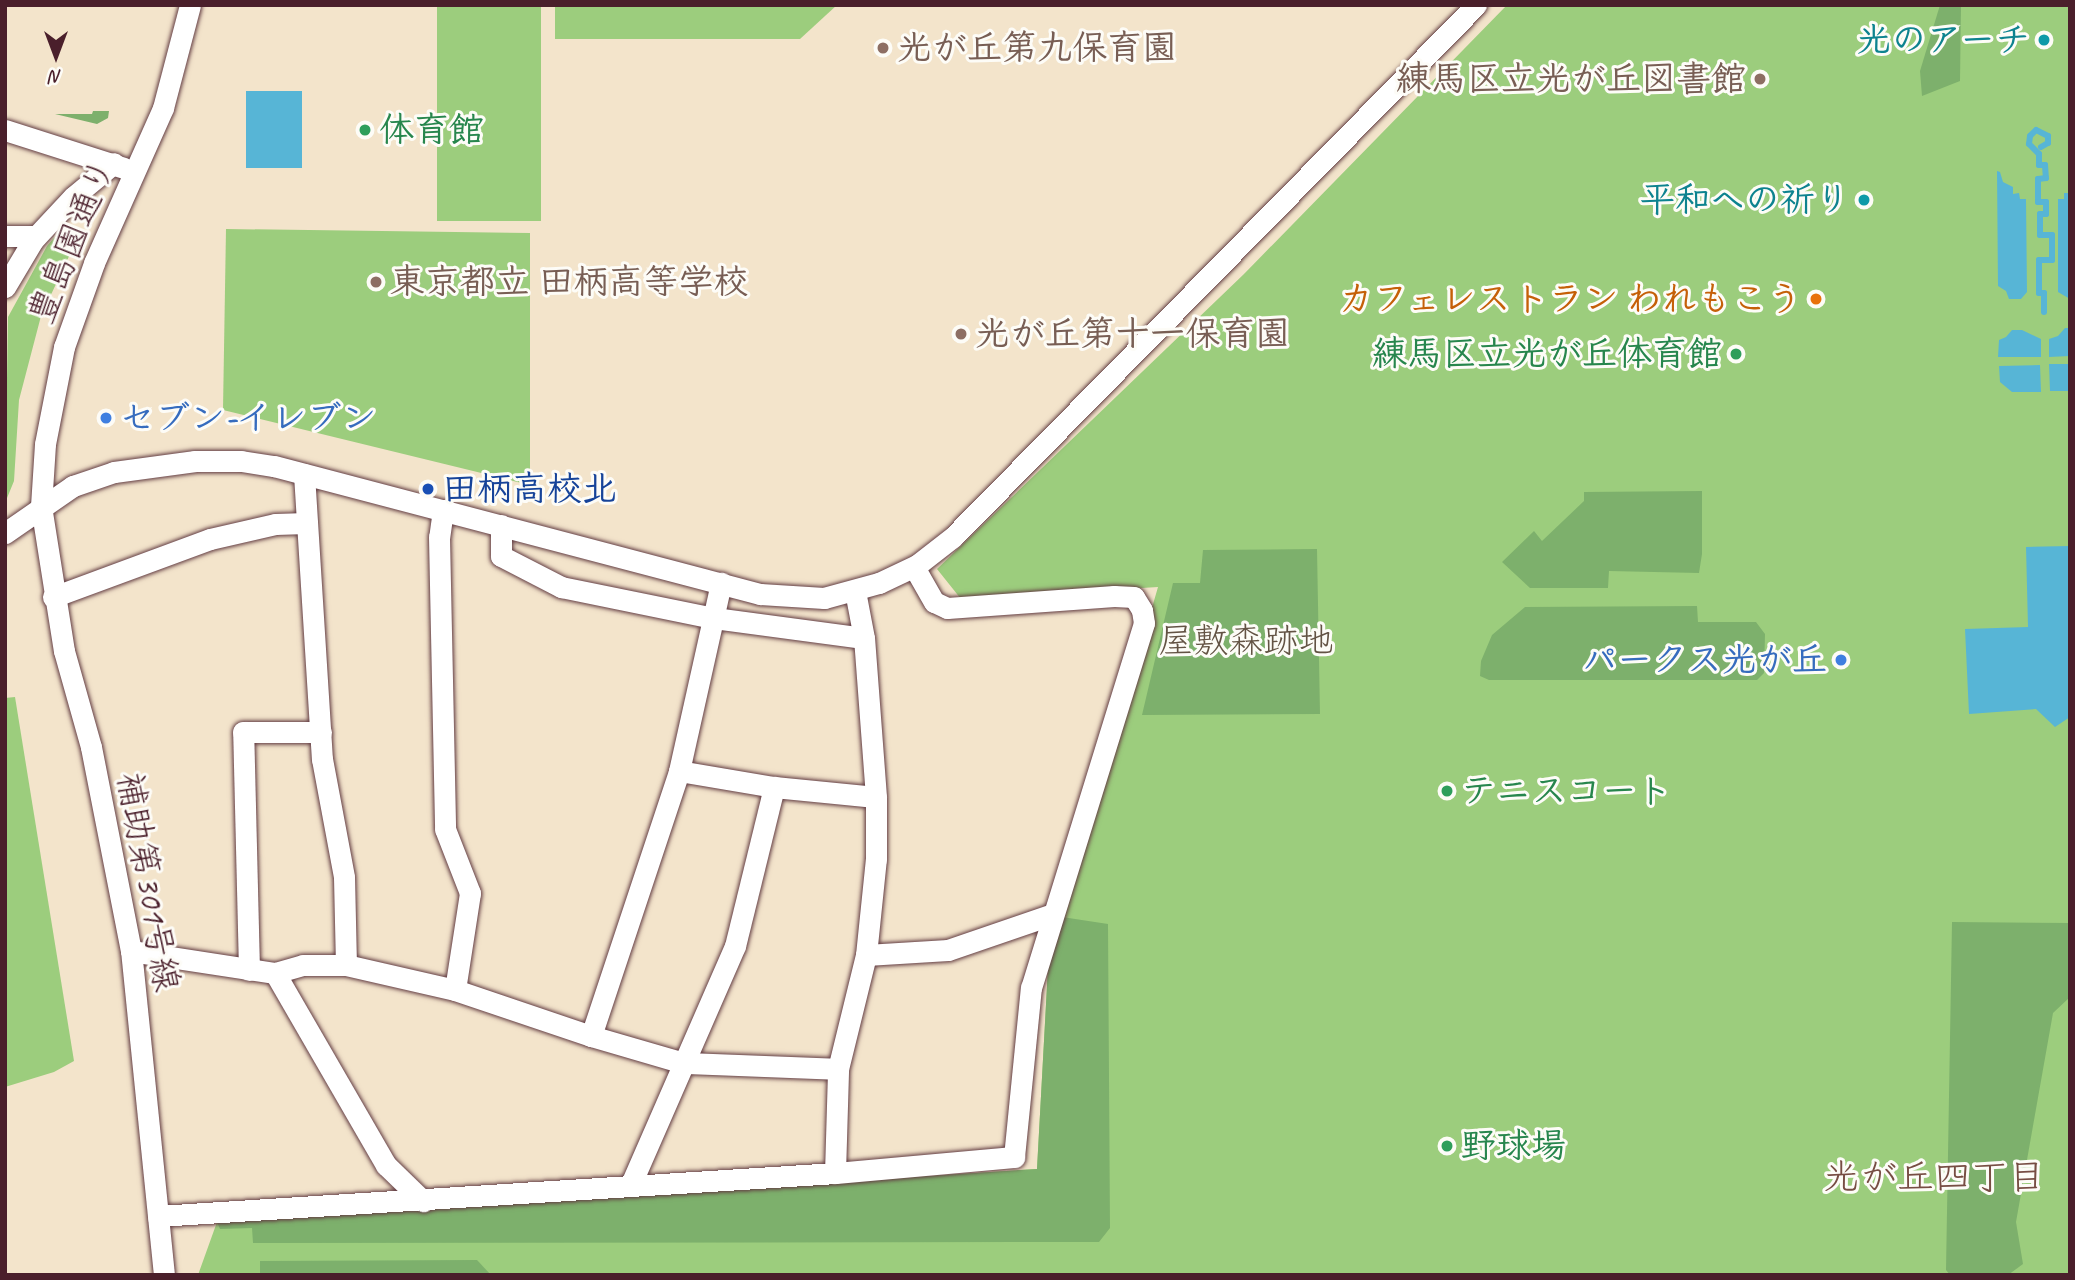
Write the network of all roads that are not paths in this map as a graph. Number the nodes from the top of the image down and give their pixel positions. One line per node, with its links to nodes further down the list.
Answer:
1 (190, 5): 5 (street, 豊島園通り)
2 (1476, 5): 15 (street)
3 (5, 130): 4 (street)
4 (114, 163): 5 (street); 7 (street)
5 (135, 174): 10 (street, 豊島園通り)
6 (5, 236): 7 (street)
7 (36, 236): 8 (street)
8 (5, 287)
9 (304, 474): 10 (street); 11 (street); 12 (street)
10 (41, 506): 14 (street); 18 (street, 補助第301号線)
11 (443, 510): 13 (street); 31 (street)
12 (307, 523): 18 (street); 21 (street)
13 (501, 525): 16 (street); 19 (street)
14 (5, 533)
15 (914, 567): 17 (street); 25 (street)
16 (721, 583): 17 (street); 19 (street)
17 (855, 591): 20 (street)
18 (53, 597): 26 (street, 補助第301号線)
19 (714, 618): 20 (street); 22 (street)
20 (864, 638): 24 (street)
21 (321, 732): 28 (street); 29 (street)
22 (679, 771): 23 (street); 32 (street)
23 (774, 786): 24 (street); 33 (street)
24 (876, 797): 27 (street)
25 (1053, 914): 27 (street); 35 (street)
26 (131, 951): 29 (street); 38 (street, 補助第301号線)
27 (866, 955): 34 (street)
28 (346, 965): 30 (street); 31 (street)
29 (249, 970): 30 (street)
30 (275, 973): 37 (street)
31 (455, 990): 32 (street)
32 (591, 1036): 33 (street)
33 (684, 1063): 34 (street); 36 (street)
34 (838, 1069): 35 (street)
35 (835, 1173): 36 (street)
36 (631, 1184): 37 (street)
37 (423, 1201): 38 (street)
38 (158, 1216): 39 (street, 補助第301号線)
39 (164, 1275)

